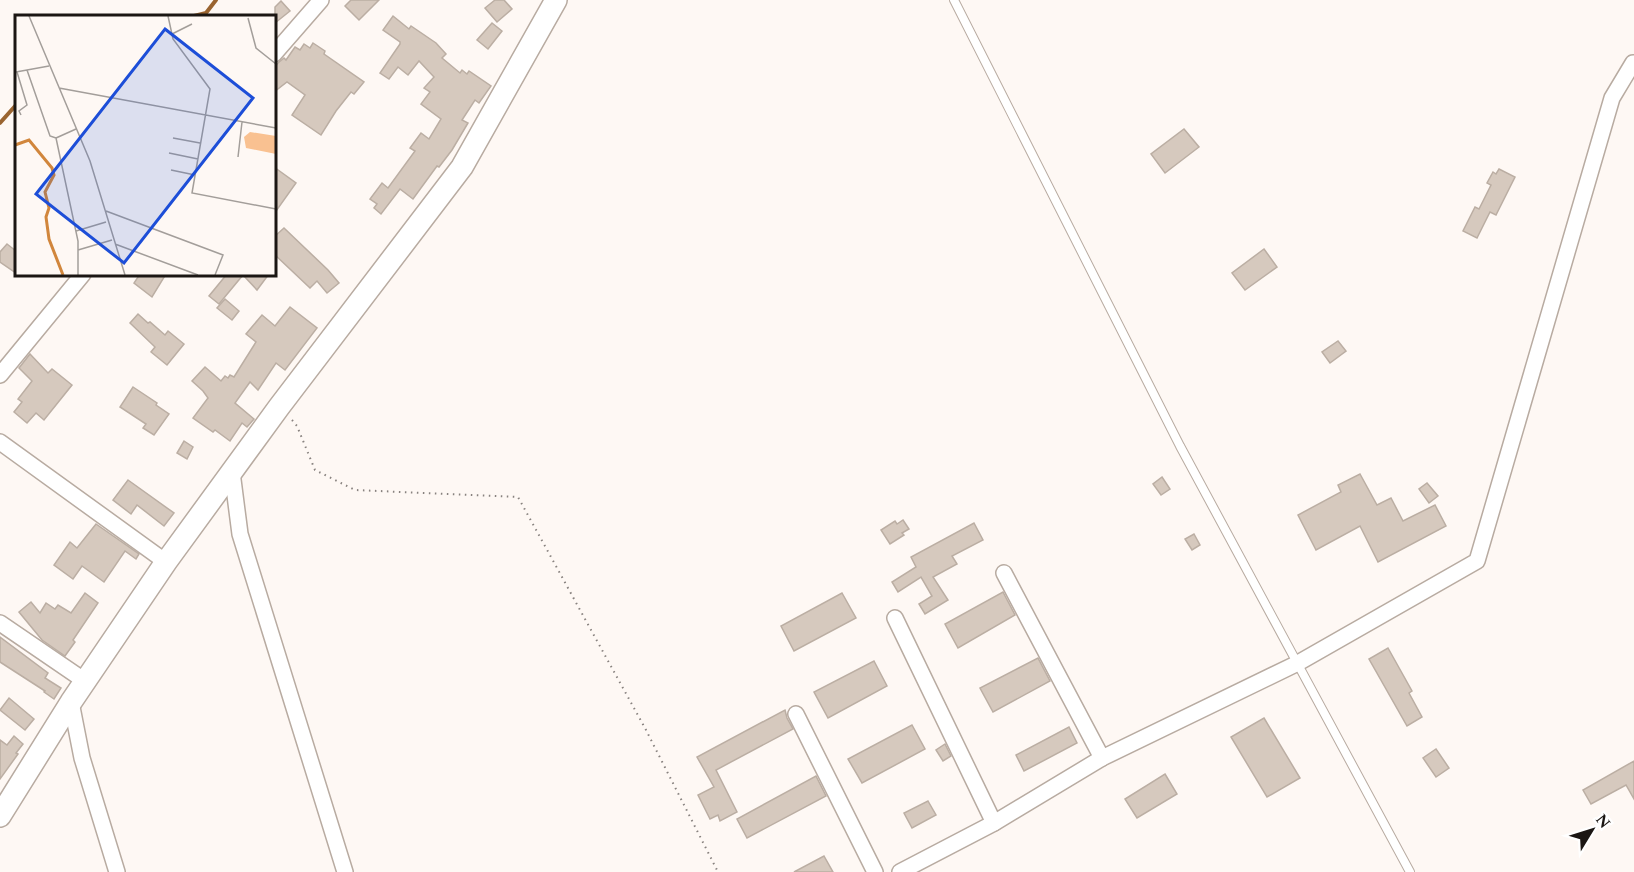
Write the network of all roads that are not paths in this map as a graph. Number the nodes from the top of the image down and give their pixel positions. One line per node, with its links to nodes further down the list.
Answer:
1 (321, 0): 4 (street)
2 (556, 0): 9 (main road)
3 (954, 0): 14 (lane)
4 (276, 52)
5 (1634, 62): 14 (street)
6 (81, 276): 7 (street)
7 (0, 375)
8 (0, 442): 10 (street)
9 (232, 472): 10 (main road); 22 (street)
10 (166, 562): 15 (main road)
11 (1004, 573): 18 (street)
12 (895, 618): 20 (street)
13 (0, 624): 15 (street)
14 (1298, 663): 18 (street); 25 (lane)
15 (85, 681): 16 (main road)
16 (71, 702): 19 (main road); 21 (street)
17 (795, 714): 23 (street)
18 (1102, 758): 20 (street)
19 (0, 816)
20 (994, 823): 24 (street)
21 (117, 872)
22 (345, 872)
23 (875, 872)
24 (900, 872)
25 (1410, 872)

